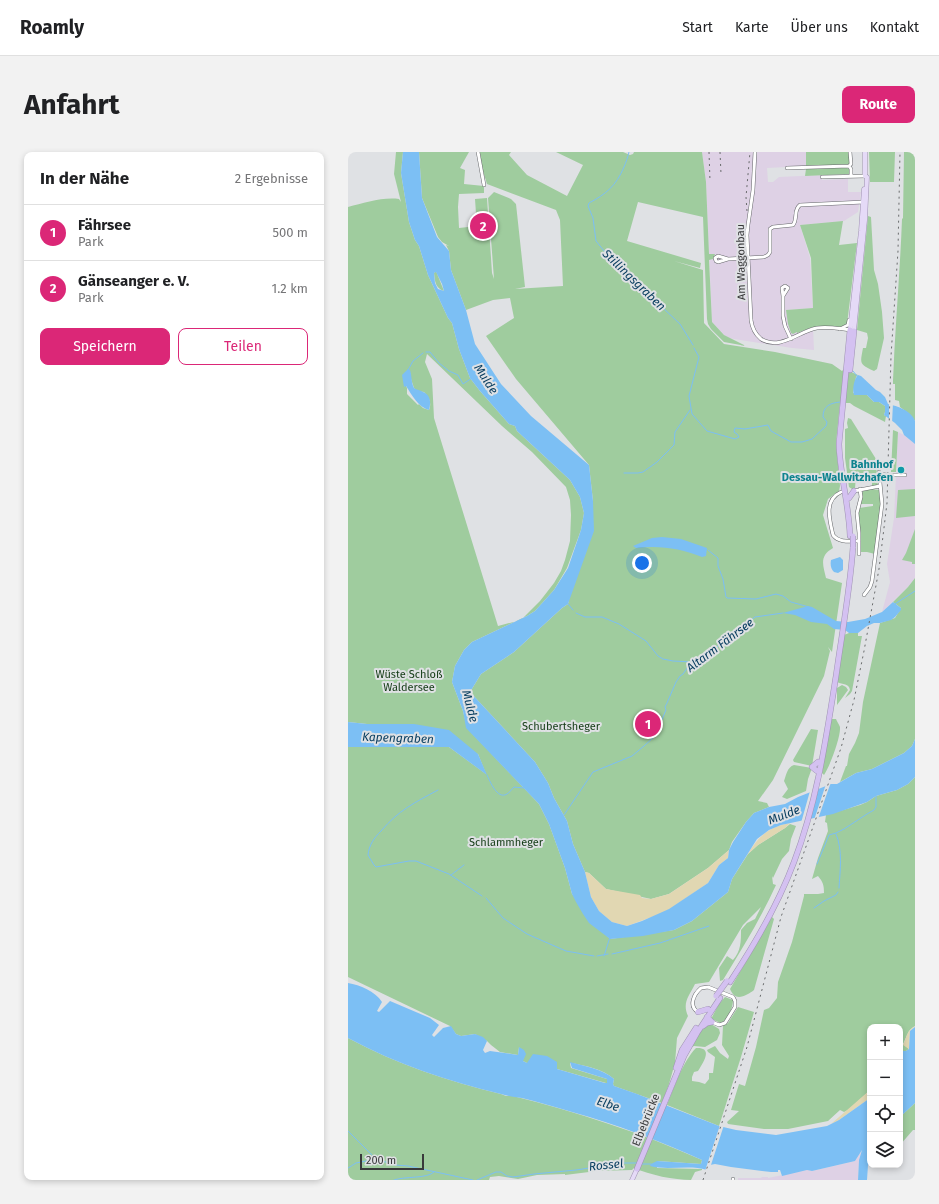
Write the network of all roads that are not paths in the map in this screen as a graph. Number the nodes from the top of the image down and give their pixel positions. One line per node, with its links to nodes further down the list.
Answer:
1 (478, 152): 10 (street)
2 (755, 152): 12 (street, Am Waggonbau)
3 (850, 152): 5 (street)
4 (865, 152): 8 (main road)
5 (850, 166): 6 (street); 7 (street)
6 (787, 168)
7 (851, 176): 8 (street); 9 (street)
8 (865, 176): 11 (main road); 17 (main road)
9 (822, 177)
10 (484, 185)
11 (864, 202): 12 (street); 15 (main road)
12 (748, 258): 13 (street); 18 (street, Am Waggonbau)
13 (728, 259)
14 (783, 296): 18 (street)
15 (851, 318): 16 (street); 17 (main road)
16 (840, 329): 17 (street, Am Waggonbau); 18 (street, Am Waggonbau)
17 (852, 330): 21 (highway)
18 (791, 339)
19 (905, 475): 20 (street)
20 (880, 486): 22 (street); 27 (street)
21 (846, 488): 23 (highway); 24 (highway); 24 (highway)
22 (860, 489): 23 (street); 25 (street)
23 (854, 490): 24 (highway)
24 (845, 495): 25 (street); 28 (highway, bridge)
25 (859, 541): 26 (street)
26 (859, 554)
27 (864, 595)
28 (840, 635): 29 (highway); 29 (highway)
29 (830, 703): 30 (highway)
30 (826, 730): 31 (highway); 31 (highway)
31 (816, 783): 32 (highway)
32 (718, 997): 33 (highway); 35 (highway)
33 (708, 1009): 34 (highway); 35 (highway)
34 (698, 1012): 35 (highway); 36 (street)
35 (705, 1017): 36 (highway); 37 (highway); 38 (highway)
36 (712, 1022): 37 (highway)
37 (701, 1026): 38 (highway)
38 (674, 1078): 39 (highway, Elbebrücke)
39 (636, 1169): 40 (main road)
40 (632, 1180)

